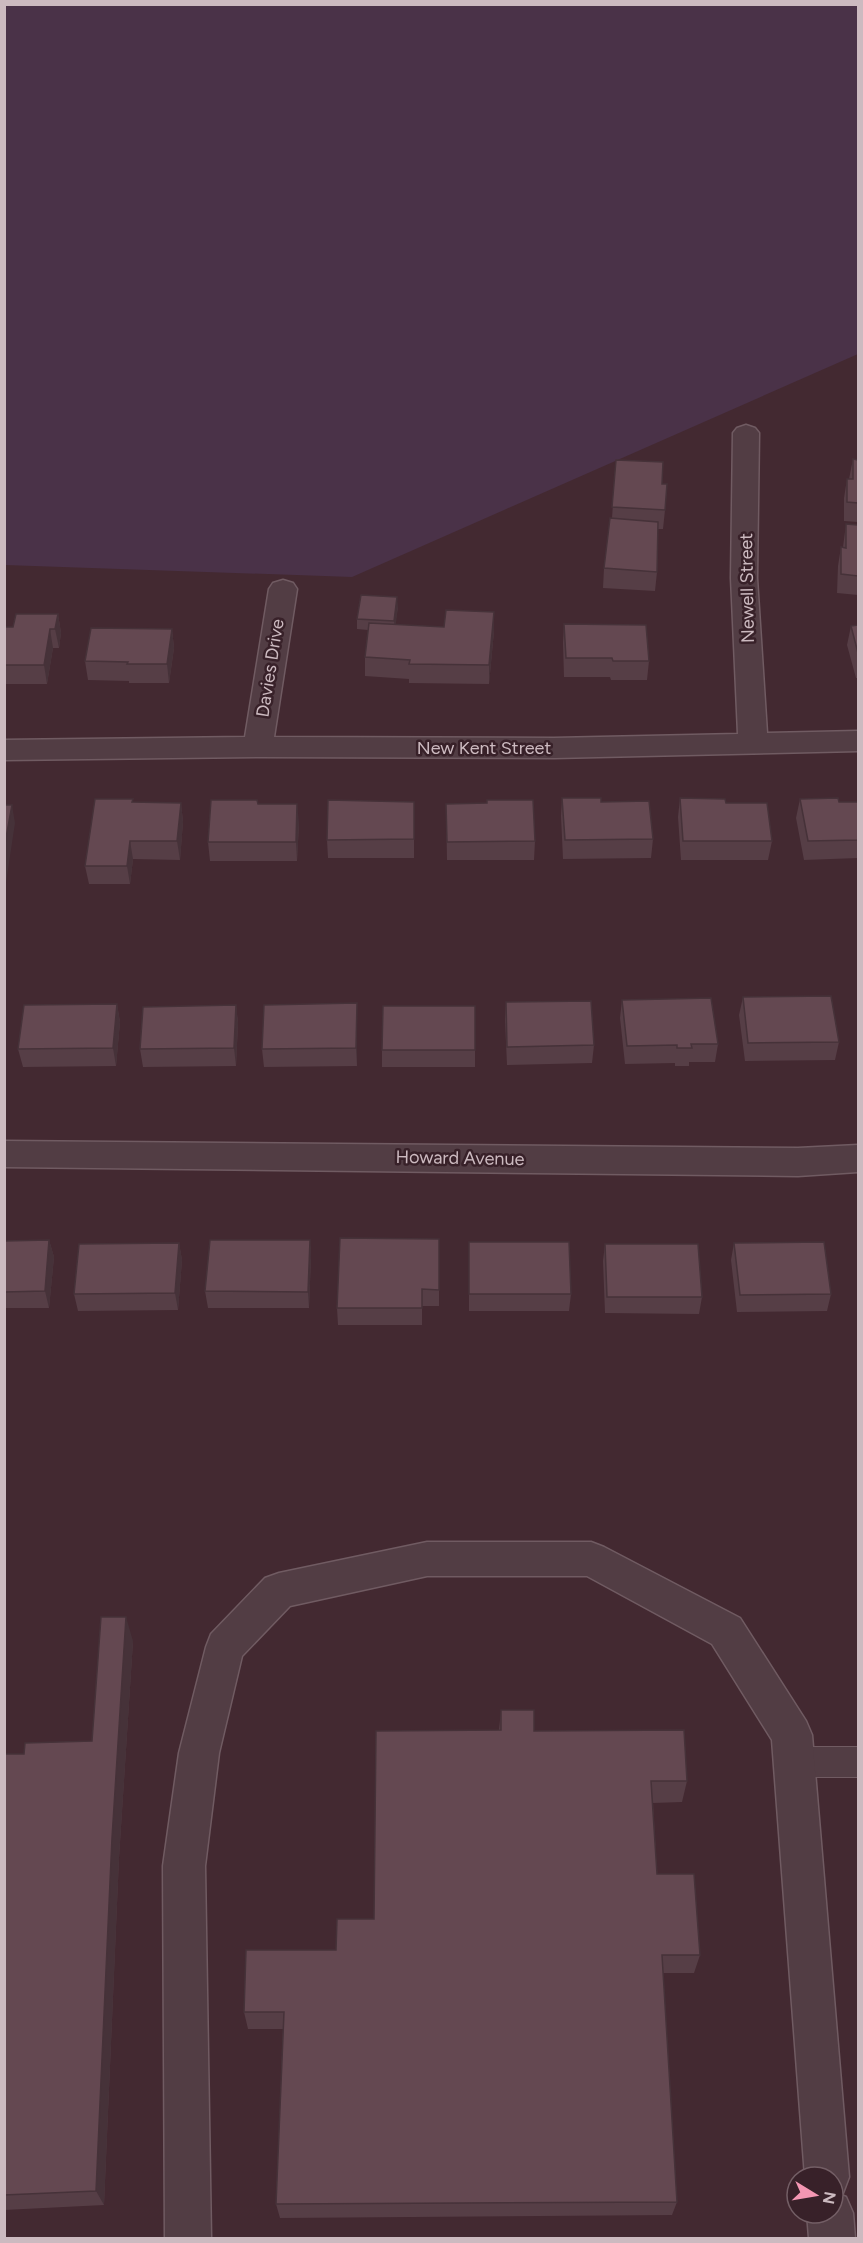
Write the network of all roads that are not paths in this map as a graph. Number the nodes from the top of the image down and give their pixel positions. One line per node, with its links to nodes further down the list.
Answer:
1 (746, 433): 4 (street, Newell Street)
2 (283, 589): 5 (street, Davies Drive)
3 (858, 741): 4 (street, New Kent Street)
4 (753, 744): 5 (street, New Kent Street)
5 (258, 747): 6 (street, New Kent Street)
6 (4, 750)
7 (4, 1154): 8 (street, Howard Avenue)
8 (858, 1159)
9 (794, 1762): 10 (lane); 11 (street); 12 (street)
10 (858, 1762)
11 (826, 2165)
12 (188, 2238)

